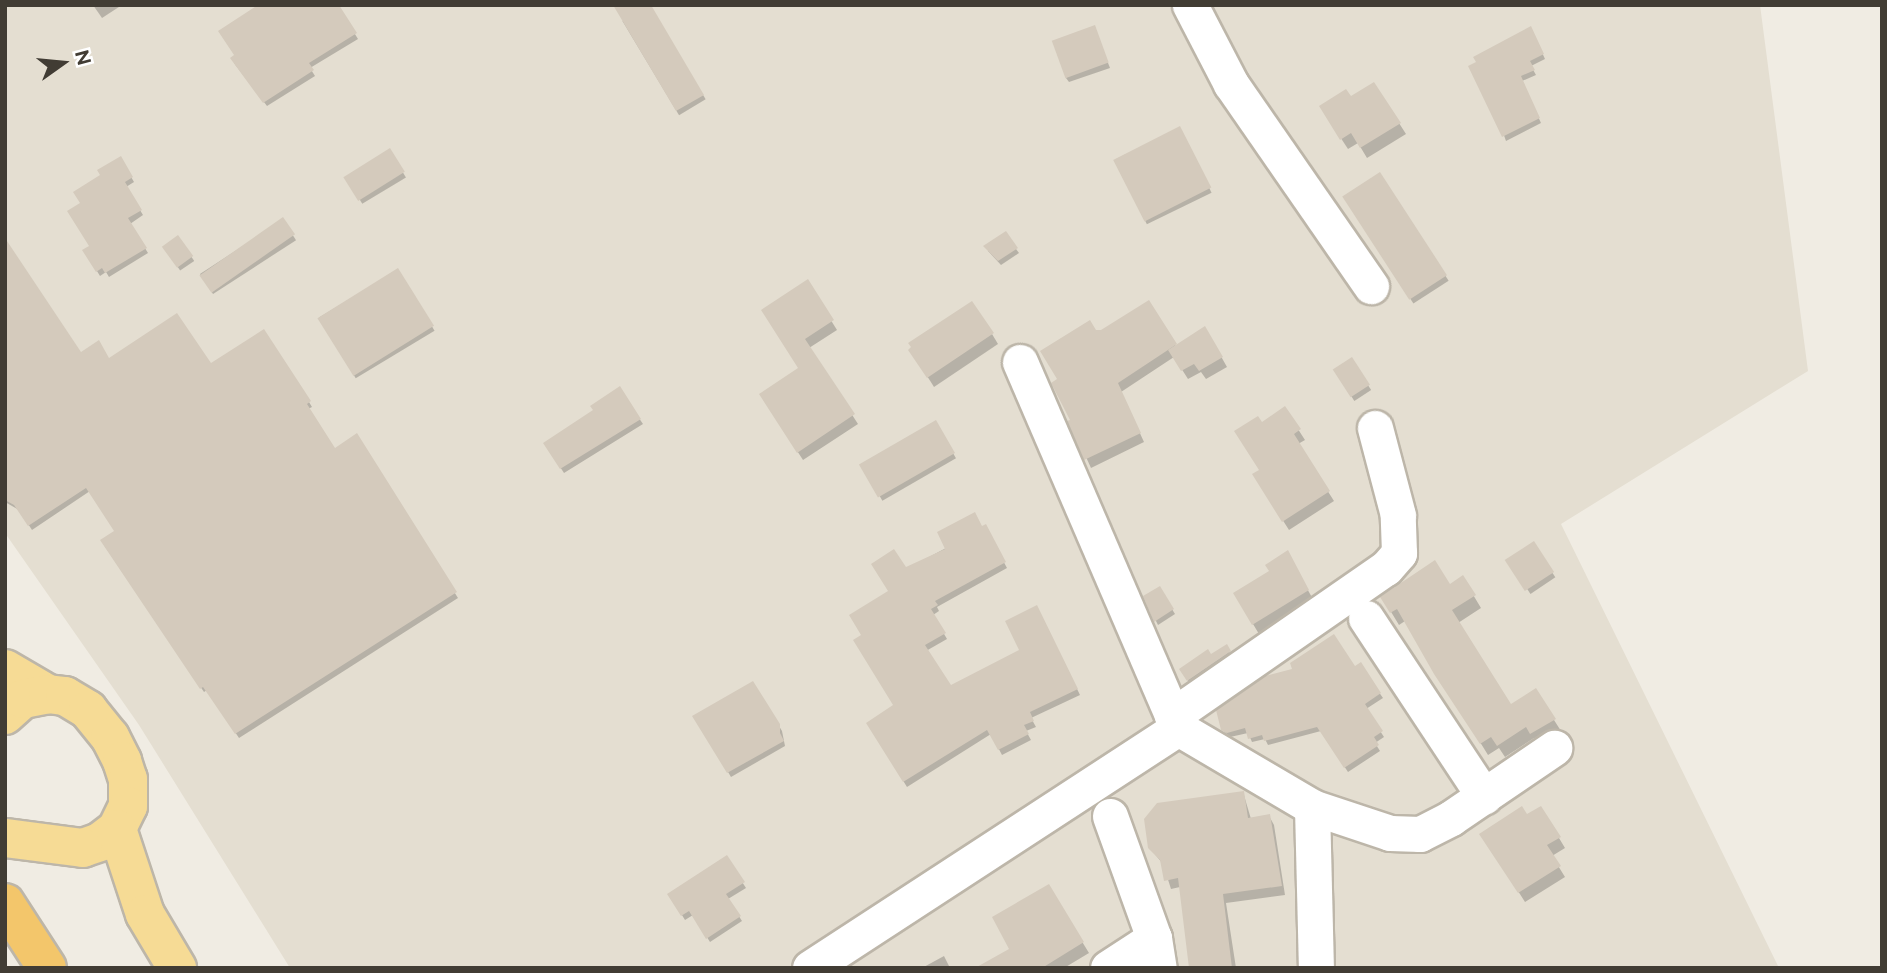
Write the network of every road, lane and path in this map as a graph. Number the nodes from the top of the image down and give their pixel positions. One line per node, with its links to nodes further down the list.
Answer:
1 (1190, 5): 2 (street)
2 (1371, 286)
3 (1020, 362): 9 (street)
4 (1375, 428): 9 (street)
5 (1366, 618): 11 (street)
6 (5, 668): 7 (main road)
7 (48, 694): 8 (main road); 14 (main road)
8 (5, 715)
9 (1175, 722): 12 (street); 20 (street)
10 (1554, 748): 11 (street)
11 (1484, 796): 12 (street)
12 (1312, 807): 22 (street)
13 (1110, 816): 17 (street)
14 (117, 829): 15 (main road); 19 (main road)
15 (5, 838)
16 (5, 903): 18 (highway)
17 (1157, 953): 21 (street)
18 (47, 968)
19 (177, 968)
20 (810, 968)
21 (1108, 968)
22 (1316, 968)

